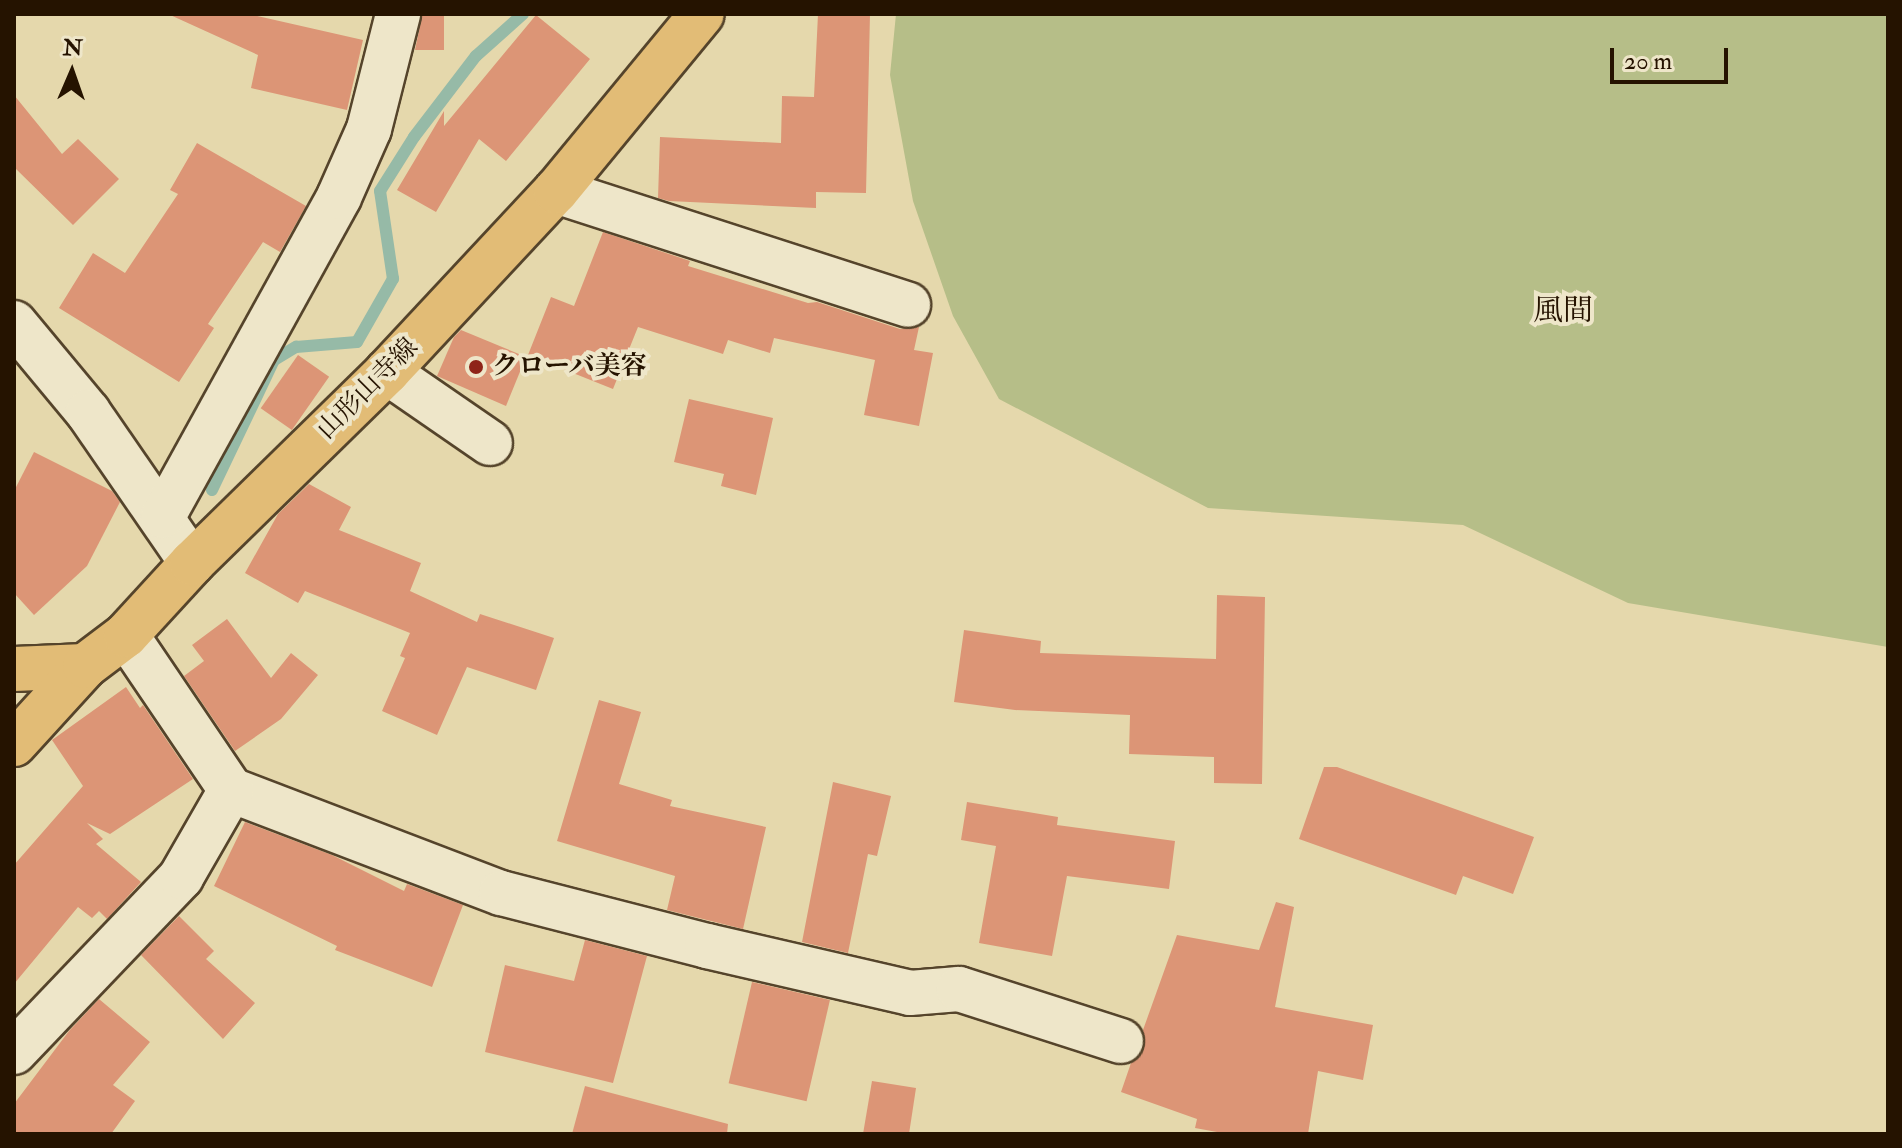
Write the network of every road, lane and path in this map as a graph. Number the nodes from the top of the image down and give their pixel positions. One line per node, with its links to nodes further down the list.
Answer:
1 (398, 14): 8 (street)
2 (702, 14): 3 (main road, 山形山寺線)
3 (556, 191): 4 (street); 6 (main road, 山形山寺線)
4 (908, 305)
5 (14, 323): 8 (street)
6 (387, 372): 7 (street); 9 (main road, 山形山寺線)
7 (490, 443)
8 (163, 516): 9 (street)
9 (192, 563): 10 (main road, 山形山寺線)
10 (126, 635): 11 (main road, 山形山寺線); 14 (street)
11 (85, 666): 12 (main road); 13 (main road, 山形山寺線)
12 (14, 669)
13 (14, 744)
14 (231, 790): 15 (street); 16 (street)
15 (1121, 1041)
16 (14, 1052)

